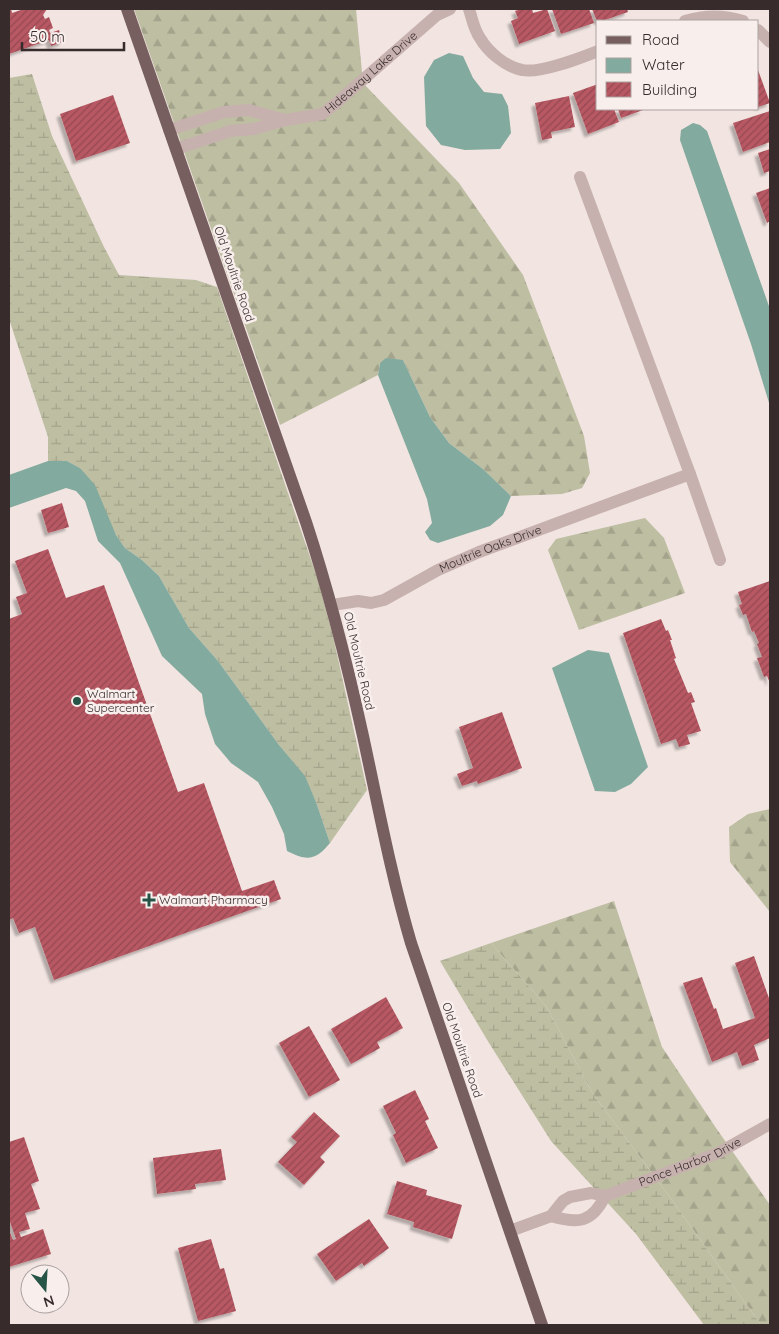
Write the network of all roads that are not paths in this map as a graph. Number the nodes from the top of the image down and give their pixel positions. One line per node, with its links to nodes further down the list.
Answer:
1 (127, 9): 10 (main road, Old Moultrie Road)
2 (450, 9): 9 (street, Hideaway Lake Drive)
3 (469, 9): 8 (street)
4 (690, 20): 5 (street)
5 (740, 20)
6 (759, 31): 7 (street)
7 (770, 42)
8 (596, 53)
9 (285, 120): 10 (street, Hideaway Lake Drive); 11 (street, Hideaway Lake Drive)
10 (169, 130): 11 (main road, Old Moultrie Road)
11 (176, 149): 15 (main road, Old Moultrie Road)
12 (580, 177): 13 (street)
13 (690, 474): 14 (street); 15 (street, Moultrie Oaks Drive)
14 (720, 560)
15 (332, 605): 19 (main road, Old Moultrie Road)
16 (770, 1124): 17 (street, Ponce Harbor Drive)
17 (605, 1196): 18 (street, Ponce Harbor Drive); 18 (street)
18 (551, 1216): 19 (street, Ponce Harbor Drive)
19 (510, 1231): 20 (main road, Old Moultrie Road)
20 (542, 1325)

